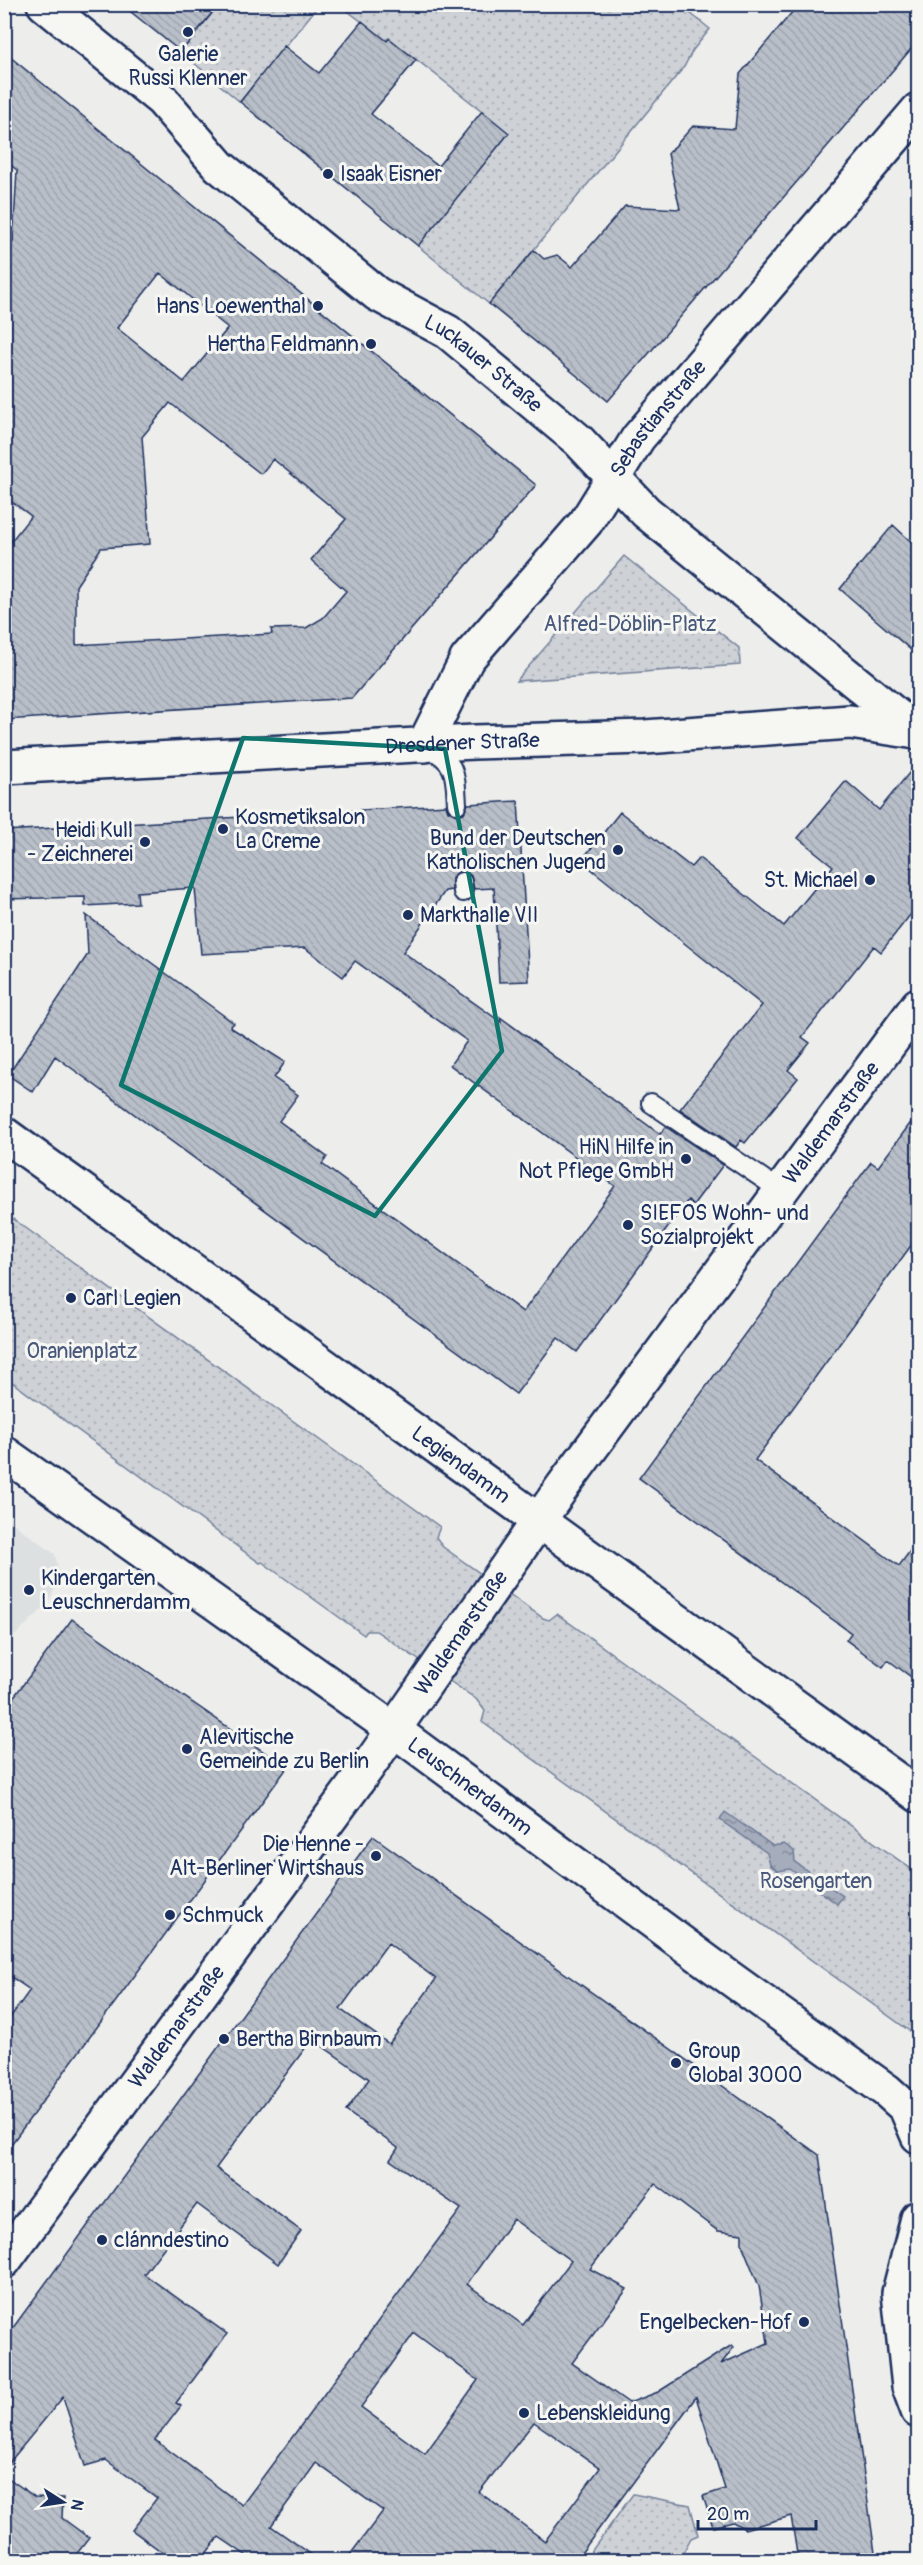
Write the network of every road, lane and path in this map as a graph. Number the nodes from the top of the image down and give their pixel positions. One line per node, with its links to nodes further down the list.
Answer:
1 (44, 4): 3 (street, Luckauer Straße)
2 (918, 110): 3 (street, Sebastianstraße)
3 (613, 477): 4 (street, Luckauer Straße); 5 (street, Sebastianstraße)
4 (918, 732): 5 (street, Dresdener Straße)
5 (424, 745): 6 (street, Dresdener Straße); 7 (lane)
6 (4, 767)
7 (457, 804)
8 (918, 1005): 11 (street, Waldemarstraße)
9 (651, 1103): 11 (lane)
10 (4, 1134): 13 (street, Legiendamm)
11 (781, 1191): 13 (street, Waldemarstraße)
12 (4, 1453): 14 (street, Leuschnerdamm)
13 (538, 1521): 14 (street, Waldemarstraße); 15 (street, Legiendamm)
14 (394, 1730): 16 (street, Leuschnerdamm); 18 (street, Waldemarstraße)
15 (918, 1795)
16 (918, 2136)
17 (918, 2218): 19 (street)
18 (4, 2261)
19 (918, 2411)

